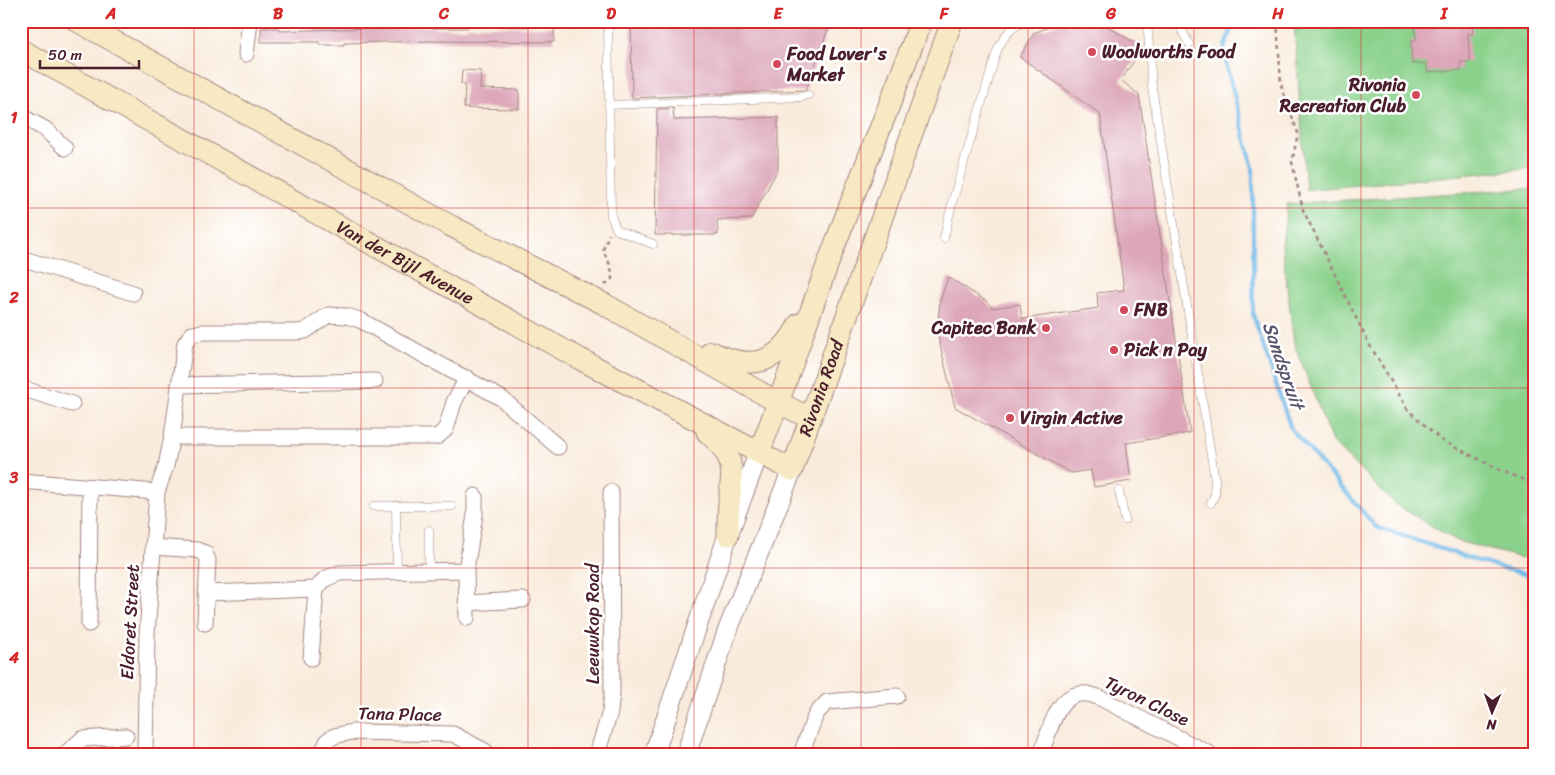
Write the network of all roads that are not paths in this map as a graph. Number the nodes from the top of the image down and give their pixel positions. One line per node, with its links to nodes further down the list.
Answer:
1 (77, 21): 24 (main road)
2 (250, 21): 13 (street)
3 (608, 21): 15 (lane)
4 (908, 21): 16 (main road)
5 (921, 21): 16 (main road, Rivonia Road)
6 (952, 21): 31 (main road, Rivonia Road)
7 (1039, 21): 10 (lane)
8 (1145, 21): 43 (lane)
9 (1177, 21): 11 (lane)
10 (1025, 22): 19 (lane)
11 (1189, 44)
12 (21, 50): 32 (main road, Van der Bijl Avenue)
13 (246, 54)
14 (808, 95): 15 (lane)
15 (609, 105): 20 (lane)
16 (890, 106): 22 (main road, Rivonia Road)
17 (21, 116): 18 (street)
18 (65, 148)
19 (944, 238)
20 (653, 244)
21 (21, 258): 23 (street)
22 (823, 276): 24 (main road); 29 (main road, Rivonia Road)
23 (133, 292)
24 (598, 301): 29 (main road)
25 (467, 378): 27 (street, Eldoret Street); 33 (street); 34 (street)
26 (375, 381): 27 (street)
27 (179, 385): 33 (street, Eldoret Street)
28 (21, 388): 30 (street)
29 (779, 403): 31 (main road); 35 (main road, Rivonia Road)
30 (72, 404)
31 (810, 418): 36 (main road, Rivonia Road)
32 (692, 420): 35 (main road, Van der Bijl Avenue); 49 (main road)
33 (172, 437): 40 (street, Eldoret Street)
34 (558, 447)
35 (759, 452): 36 (main road, Van der Bijl Avenue); 49 (street, Rivonia Road)
36 (792, 470): 69 (street, Rivonia Road)
37 (21, 481): 38 (street)
38 (90, 488): 40 (street); 58 (street)
39 (1119, 491): 47 (lane)
40 (156, 492): 50 (street, Eldoret Street)
41 (611, 492): 67 (street, Leeuwkop Road)
42 (475, 496): 51 (street)
43 (1211, 503)
44 (374, 506): 45 (lane)
45 (396, 506): 46 (lane); 53 (lane)
46 (452, 506)
47 (1124, 520)
48 (429, 530): 52 (lane)
49 (728, 535): 68 (street, Rivonia Road)
50 (153, 547): 55 (street); 65 (street, Eldoret Street)
51 (466, 570): 52 (street); 56 (street)
52 (429, 571): 53 (street)
53 (397, 572): 54 (street)
54 (316, 589): 55 (street); 59 (street)
55 (206, 593): 57 (street)
56 (523, 600)
57 (205, 623)
58 (89, 624)
59 (311, 658)
60 (897, 696): 63 (street)
61 (126, 736): 64 (street)
62 (485, 751): 66 (street, Tana Place)
63 (802, 751)
64 (65, 754)
65 (145, 754)
66 (321, 754)
67 (596, 754)
68 (654, 754)
69 (686, 754)
70 (1041, 754): 71 (street, Tyron Close)
71 (1210, 754)

